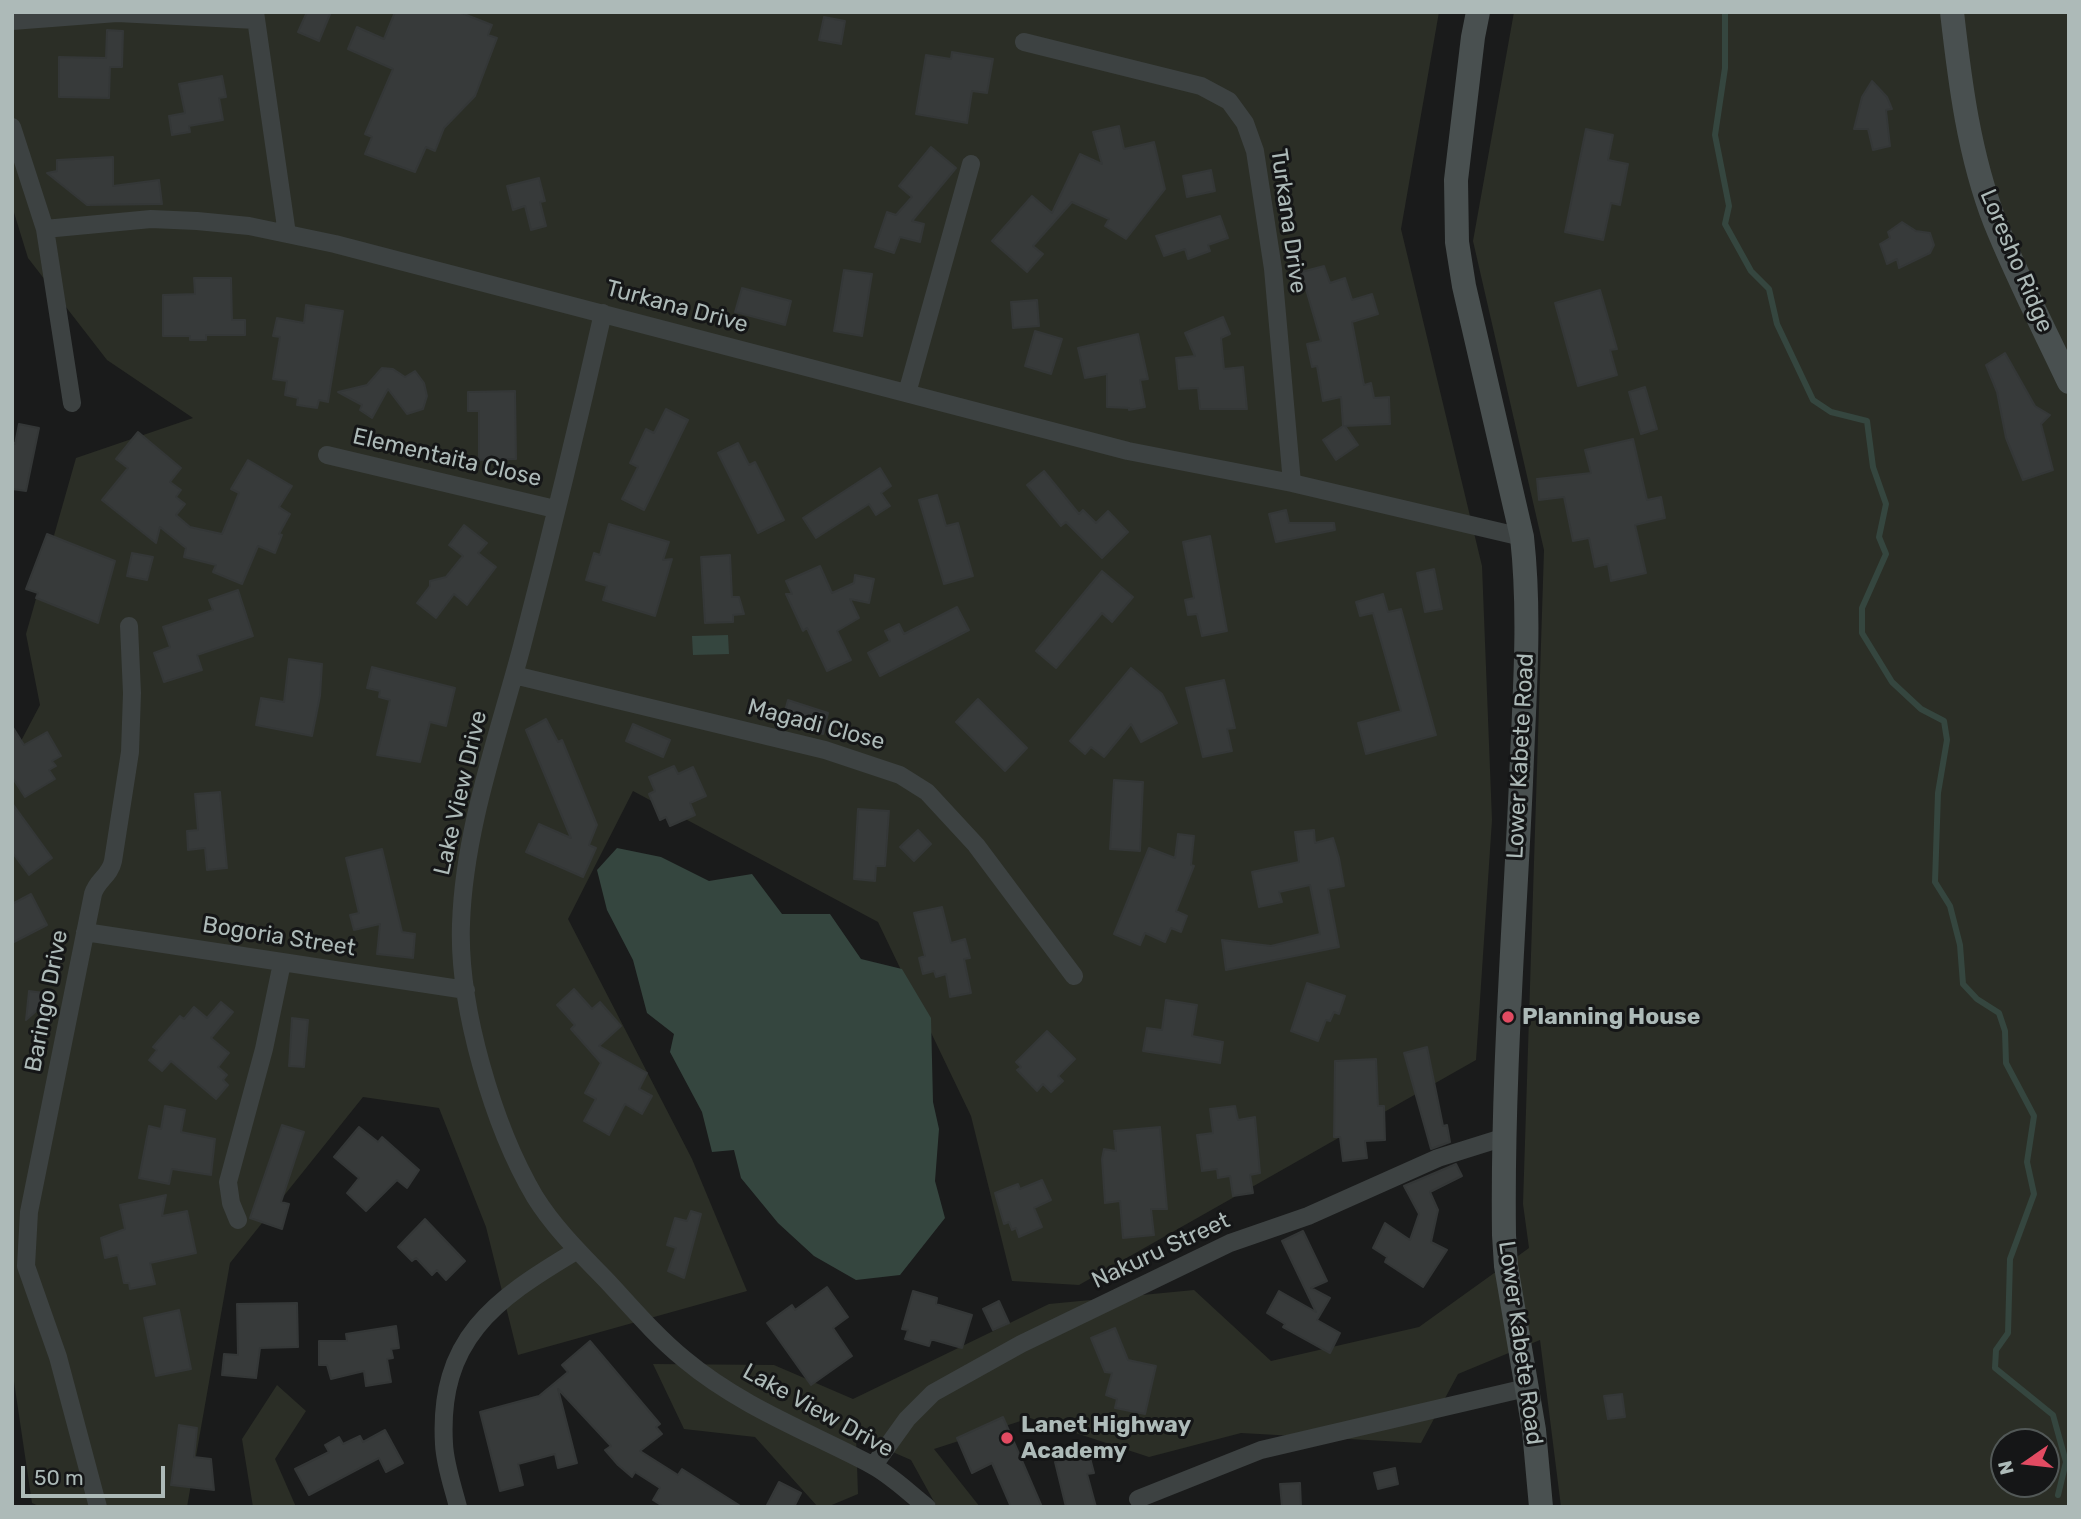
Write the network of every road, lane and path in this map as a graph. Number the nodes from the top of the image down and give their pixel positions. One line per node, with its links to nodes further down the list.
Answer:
1 (1478, 12): 17 (main road, Lower Kabete Road)
2 (1952, 12): 11 (main road, Loresho Ridge)
3 (255, 16): 4 (street); 9 (street)
4 (12, 21)
5 (1024, 42): 15 (street, Turkana Drive)
6 (12, 127): 8 (street)
7 (971, 164): 12 (street)
8 (45, 229): 9 (street, Turkana Drive); 13 (street)
9 (287, 234): 10 (street, Turkana Drive)
10 (603, 313): 12 (street, Turkana Drive); 16 (street, Lake View Drive)
11 (2069, 382)
12 (907, 393): 15 (street, Turkana Drive)
13 (72, 403)
14 (327, 455): 16 (street, Elementaita Close)
15 (1292, 483): 17 (street, Turkana Drive)
16 (555, 509): 19 (street, Lake View Drive)
17 (1522, 537): 24 (main road, Lower Kabete Road)
18 (129, 626): 20 (street, Baringo Drive)
19 (514, 675): 22 (street, Magadi Close); 23 (street, Lake View Drive)
20 (85, 932): 21 (street, Bogoria Street); 30 (street, Baringo Drive)
21 (282, 962): 23 (street, Bogoria Street); 25 (street)
22 (1074, 976)
23 (466, 990): 26 (street, Lake View Drive)
24 (1505, 1137): 27 (main road, Lower Kabete Road); 28 (street, Nakuru Street)
25 (239, 1220)
26 (576, 1251): 28 (street, Lake View Drive); 31 (street)
27 (1526, 1388): 29 (street); 33 (main road, Lower Kabete Road)
28 (874, 1465): 32 (street, Lake View Drive)
29 (1138, 1499)
30 (98, 1507)
31 (458, 1507)
32 (927, 1507)
33 (1541, 1507)

